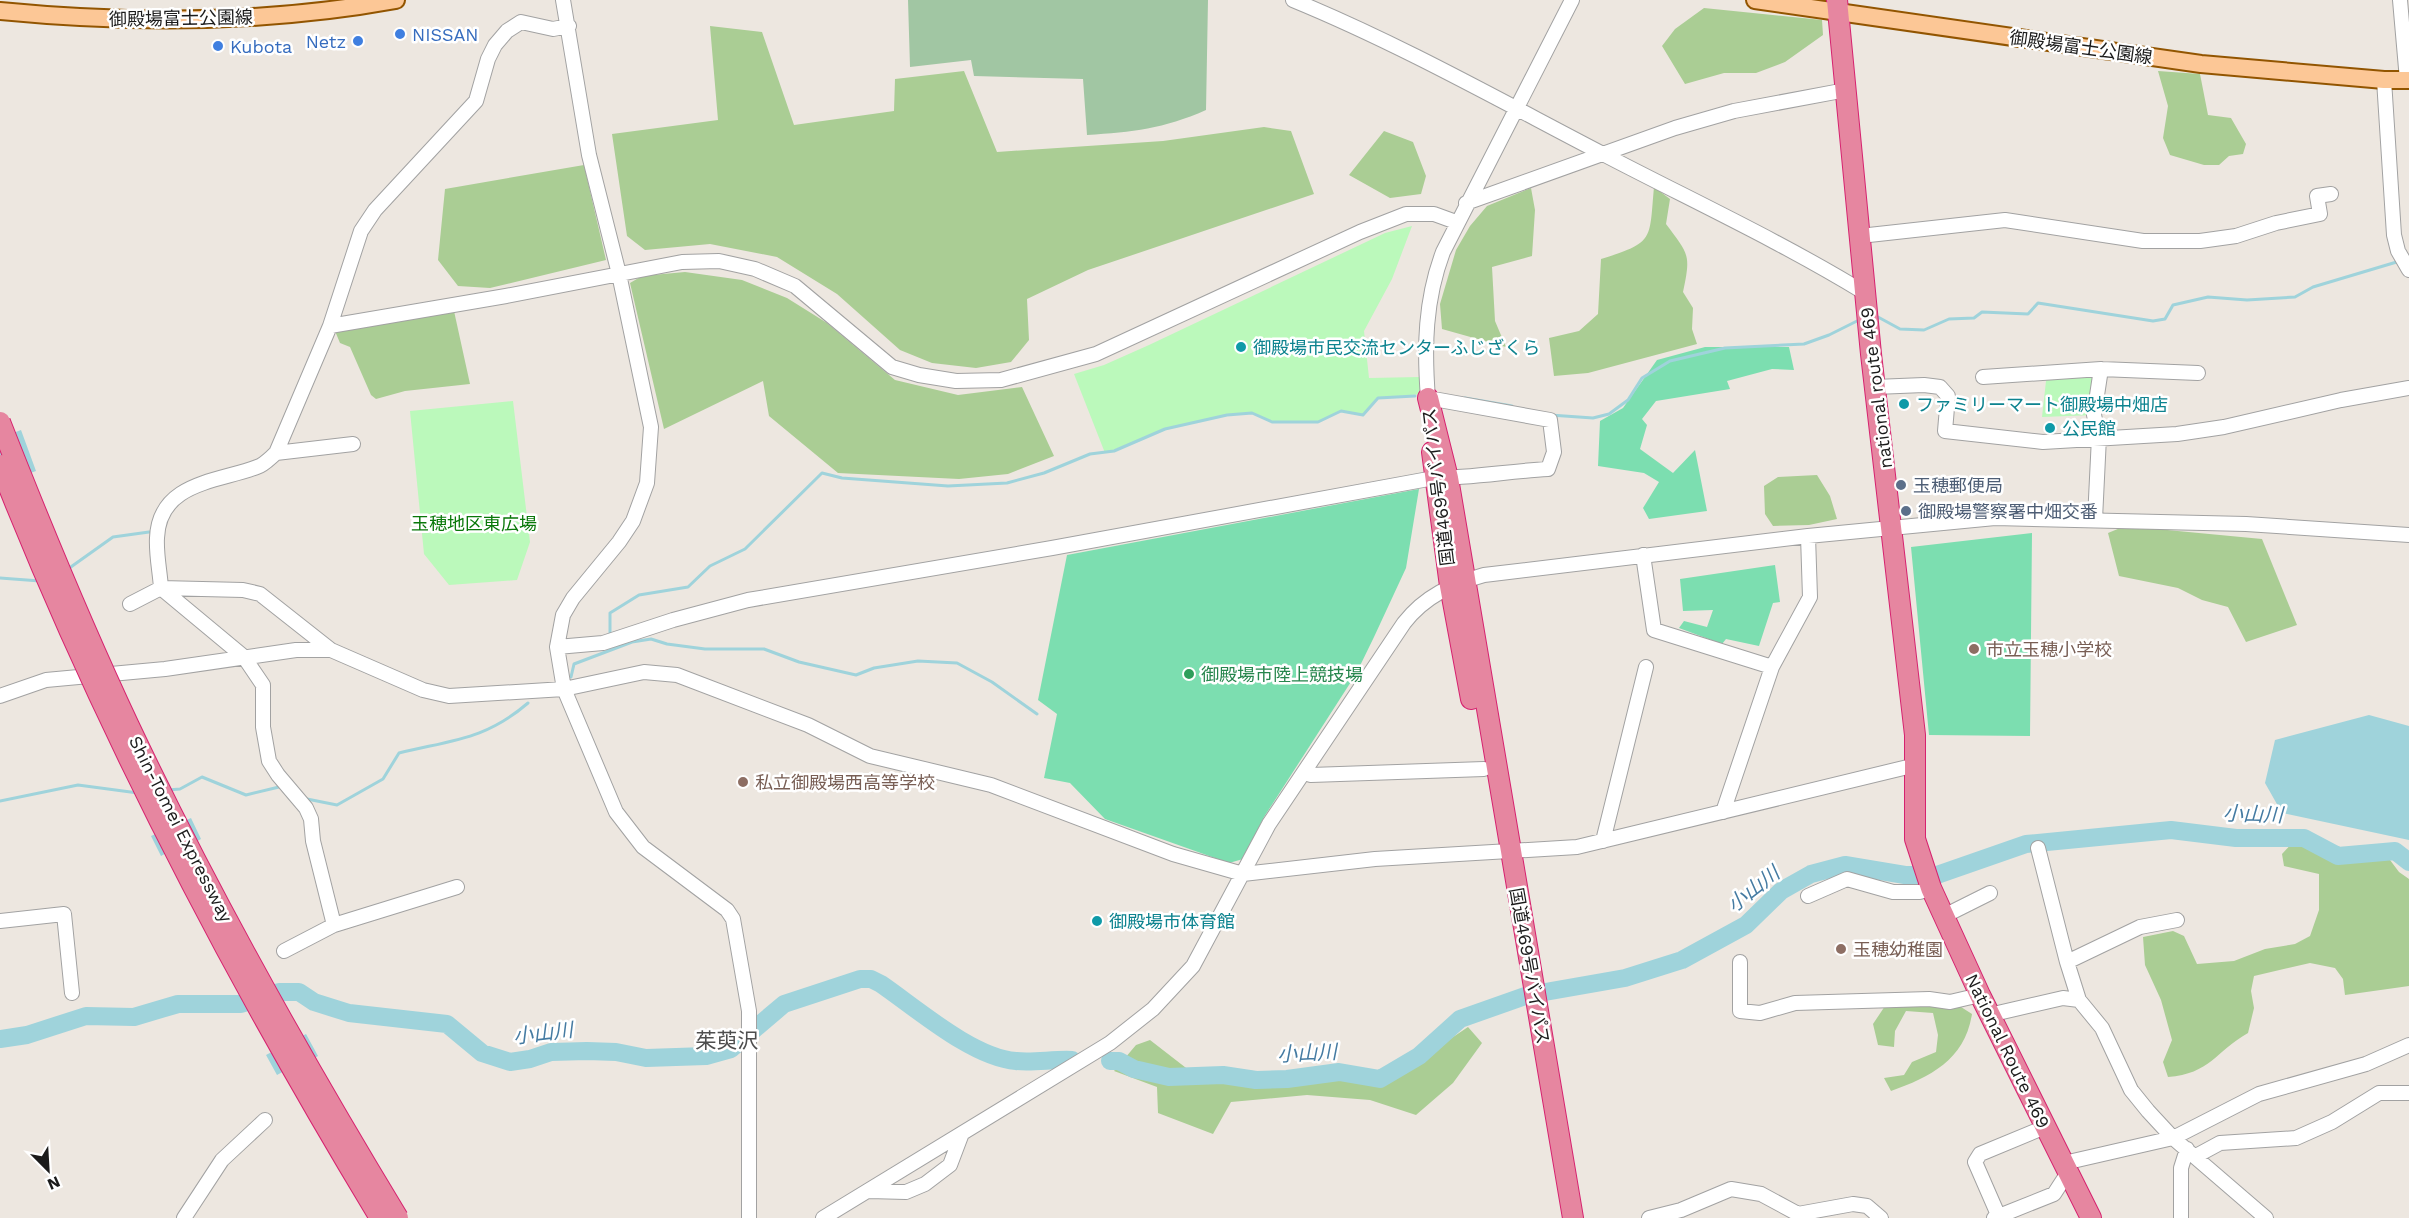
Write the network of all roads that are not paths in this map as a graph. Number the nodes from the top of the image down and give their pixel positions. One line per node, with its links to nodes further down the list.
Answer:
1 (396, 0): 8 (main road, 御殿場富士公園線)
2 (564, 0): 9 (street)
3 (1293, 0): 13 (street)
4 (1572, 0): 13 (street)
5 (1755, 0): 7 (main road, 御殿場富士公園線)
6 (2400, 0): 11 (street)
7 (1839, 6): 10 (main road, 御殿場富士公園線); 12 (highway, national route 469)
8 (0, 11)
9 (569, 26): 20 (street); 22 (street)
10 (2384, 80): 11 (main road, 御殿場富士公園線); 19 (street)
11 (2408, 80)
12 (1846, 90): 14 (street); 18 (highway, national route 469)
13 (1516, 109): 14 (street); 16 (street)
14 (1603, 154): 16 (street); 21 (street)
15 (2331, 194): 18 (street)
16 (1466, 203): 17 (street)
17 (1456, 222): 20 (street); 28 (street)
18 (1860, 236): 21 (highway, national route 469)
19 (2409, 270)
20 (619, 274): 22 (street); 43 (street)
21 (1865, 293): 26 (highway, national route 469)
22 (330, 326): 32 (street)
23 (2102, 369): 24 (street); 25 (street); 30 (street)
24 (2198, 373)
25 (1983, 377)
26 (1875, 387): 30 (street); 36 (highway, national route 469)
27 (2409, 388): 30 (street)
28 (1428, 398): 34 (highway, 国道469号バイパス); 34 (street)
29 (0, 422): 86 (highway, Shin-Tomei Expressway, bridge)
30 (2099, 437): 35 (street)
31 (353, 444): 32 (street)
32 (276, 453): 41 (street)
33 (0, 465): 85 (highway, Shin-Tomei Expressway, bridge)
34 (1441, 478): 40 (highway, 国道469号バイパス); 43 (street)
35 (2095, 519): 36 (street); 37 (street)
36 (1892, 529): 38 (street); 50 (highway, national route 469)
37 (2409, 535)
38 (1808, 536): 39 (street); 47 (street)
39 (1643, 555): 40 (street); 47 (street)
40 (1457, 584): 51 (highway, 国道469号バイパス); 52 (street); 56 (highway, 国道469号バイパス)
41 (161, 588): 42 (street); 44 (street); 45 (street)
42 (130, 604)
43 (557, 647): 48 (street)
44 (331, 650): 45 (street); 48 (street)
45 (244, 657): 49 (street); 65 (street)
46 (1646, 666): 54 (street)
47 (1772, 667): 53 (street)
48 (564, 688): 57 (street); 87 (street)
49 (0, 696)
50 (1916, 765): 53 (street); 58 (highway, national route 469)
51 (1484, 768): 52 (street); 56 (highway, 国道469号バイパス)
52 (1305, 772): 57 (street)
53 (1723, 812): 54 (street)
54 (1603, 841): 56 (street)
55 (2038, 848): 68 (street)
56 (1505, 853): 57 (street); 71 (highway, 国道469号バイパス)
57 (1243, 874): 78 (street)
58 (1927, 879): 61 (street); 62 (highway, National Route 469)
59 (457, 887): 65 (street)
60 (1990, 893): 62 (street)
61 (1808, 896)
62 (1944, 916): 70 (highway, National Route 469)
63 (2177, 920): 68 (street)
64 (0, 921): 69 (street)
65 (334, 925): 66 (street)
66 (284, 951)
67 (1740, 962): 70 (street)
68 (2067, 962): 72 (street)
69 (72, 993)
70 (1980, 995): 73 (highway, National Route 469)
71 (1530, 999): 89 (highway, 国道469号バイパス); 90 (highway, 国道469号バイパス)
72 (2079, 1000): 73 (street); 79 (street)
73 (1989, 1015): 77 (highway, National Route 469)
74 (2409, 1045): 79 (street)
75 (2409, 1093): 80 (street)
76 (265, 1120): 84 (street)
77 (2045, 1127): 81 (highway, National Route 469); 83 (street)
78 (961, 1136): 82 (street); 82 (street)
79 (2174, 1138): 80 (street); 81 (street)
80 (2191, 1152): 94 (street); 95 (street)
81 (2065, 1168): 83 (street); 93 (highway, National Route 469)
82 (868, 1191): 88 (street)
83 (1996, 1217)
84 (184, 1218)
85 (380, 1218)
86 (398, 1218)
87 (749, 1218)
88 (823, 1218)
89 (1564, 1218)
90 (1573, 1218)
91 (1649, 1218): 92 (street)
92 (1881, 1218)
93 (2091, 1218)
94 (2181, 1218)
95 (2266, 1218)

